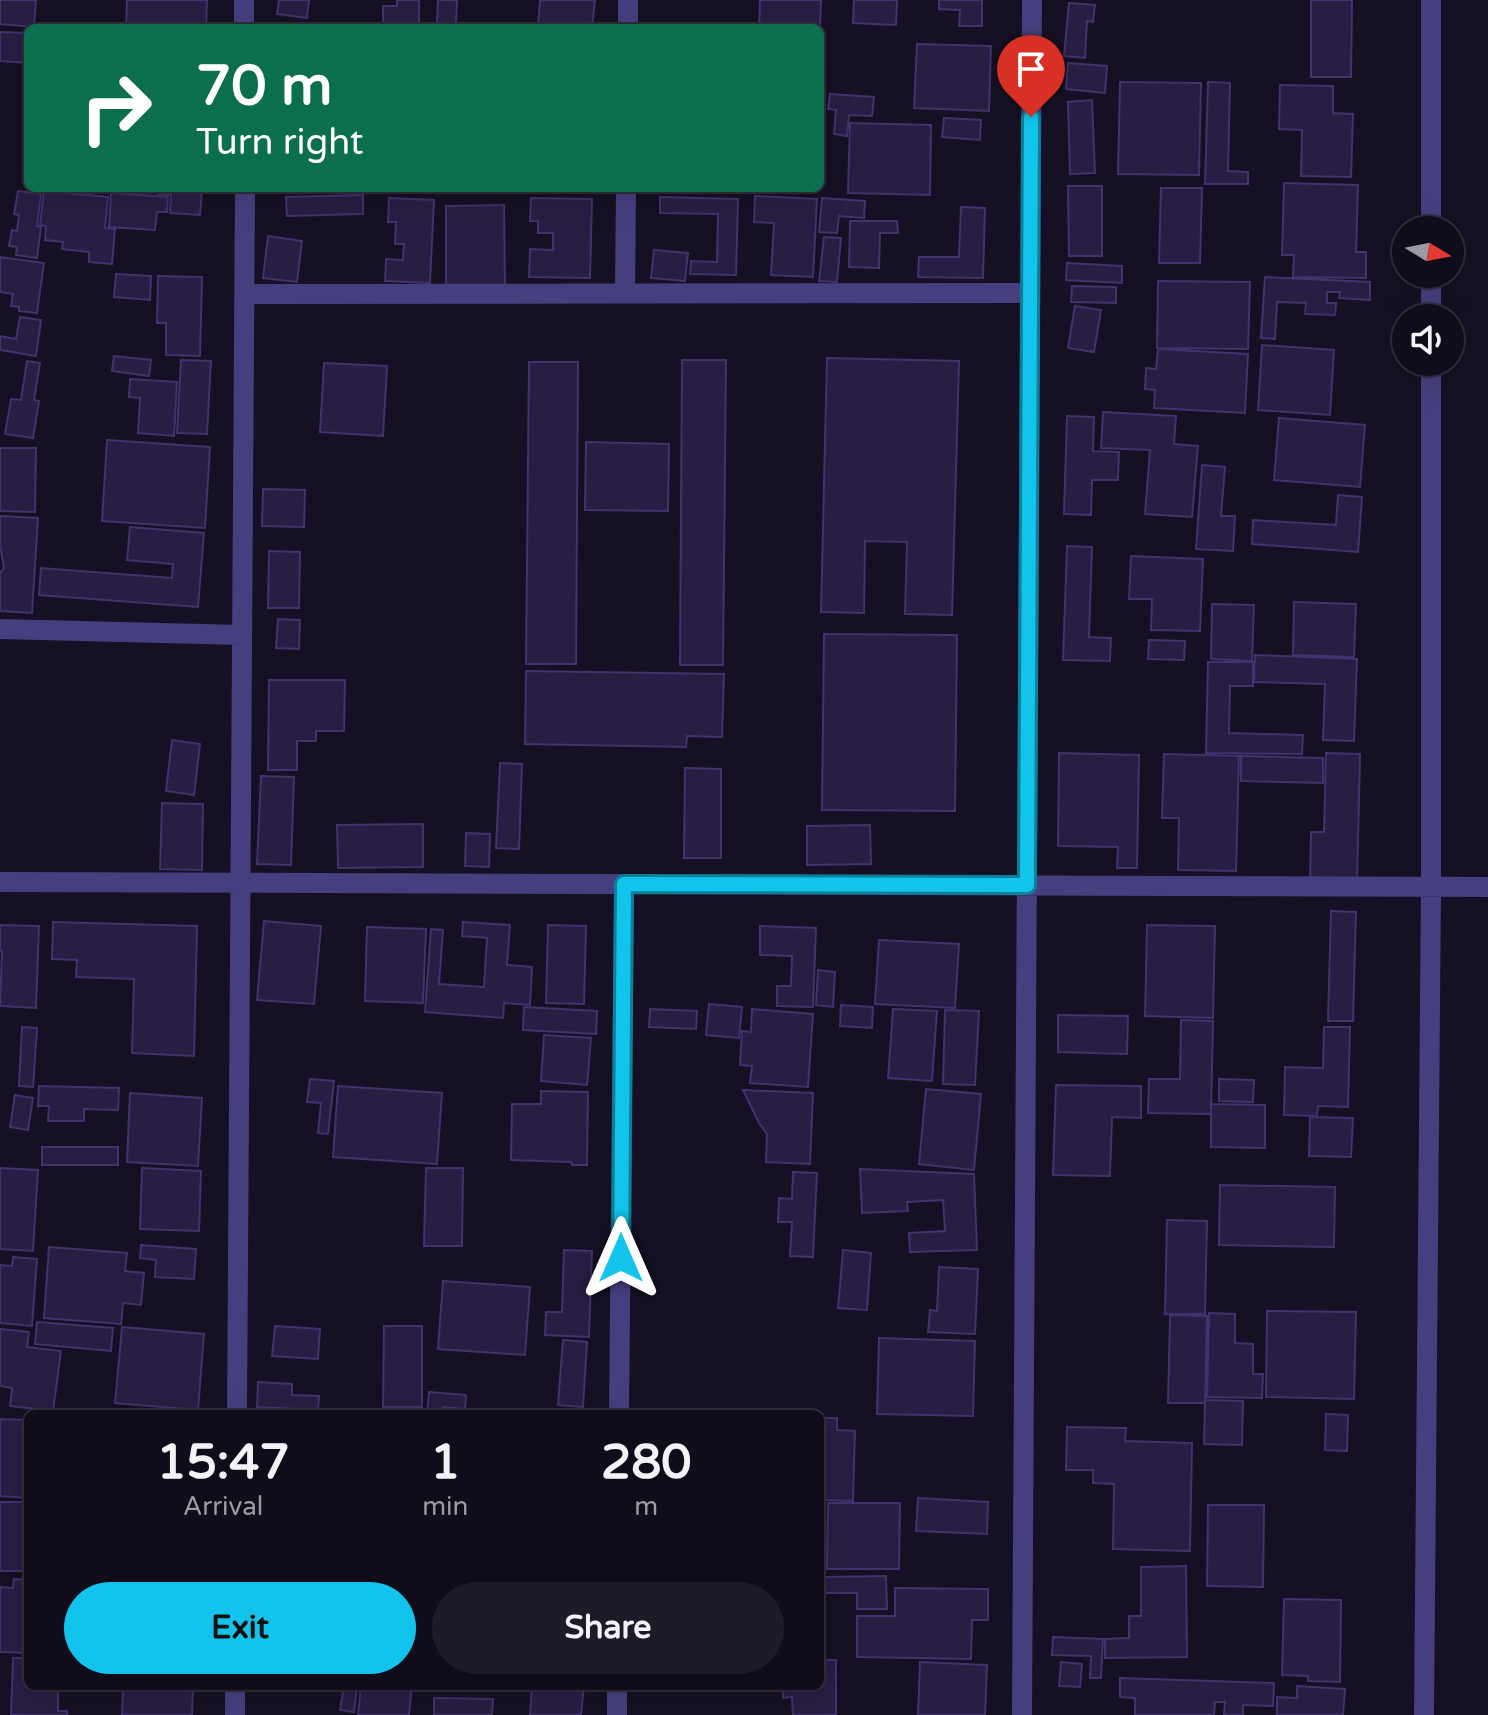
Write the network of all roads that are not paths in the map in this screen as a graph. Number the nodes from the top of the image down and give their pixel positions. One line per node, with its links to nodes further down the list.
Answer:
1 (244, 0): 5 (street)
2 (628, 0): 6 (street)
3 (1032, 0): 11 (street)
4 (1431, 0): 9 (street)
5 (244, 24)
6 (628, 24)
7 (245, 192): 12 (street)
8 (626, 192): 10 (street)
9 (1431, 216)
10 (625, 293): 11 (street); 12 (street)
11 (1030, 293): 19 (street)
12 (245, 294): 15 (street)
13 (1431, 376): 20 (street)
14 (0, 629): 15 (street)
15 (242, 635): 17 (street)
16 (0, 882): 17 (street)
17 (240, 883): 18 (street); 22 (street)
18 (624, 884): 19 (street); 23 (street)
19 (1027, 885): 20 (street); 28 (street)
20 (1431, 886): 21 (street); 29 (street)
21 (1488, 887)
22 (237, 1410)
23 (619, 1410)
24 (235, 1690): 26 (street)
25 (617, 1690): 27 (street)
26 (235, 1715)
27 (617, 1715)
28 (1022, 1715)
29 (1424, 1715)

